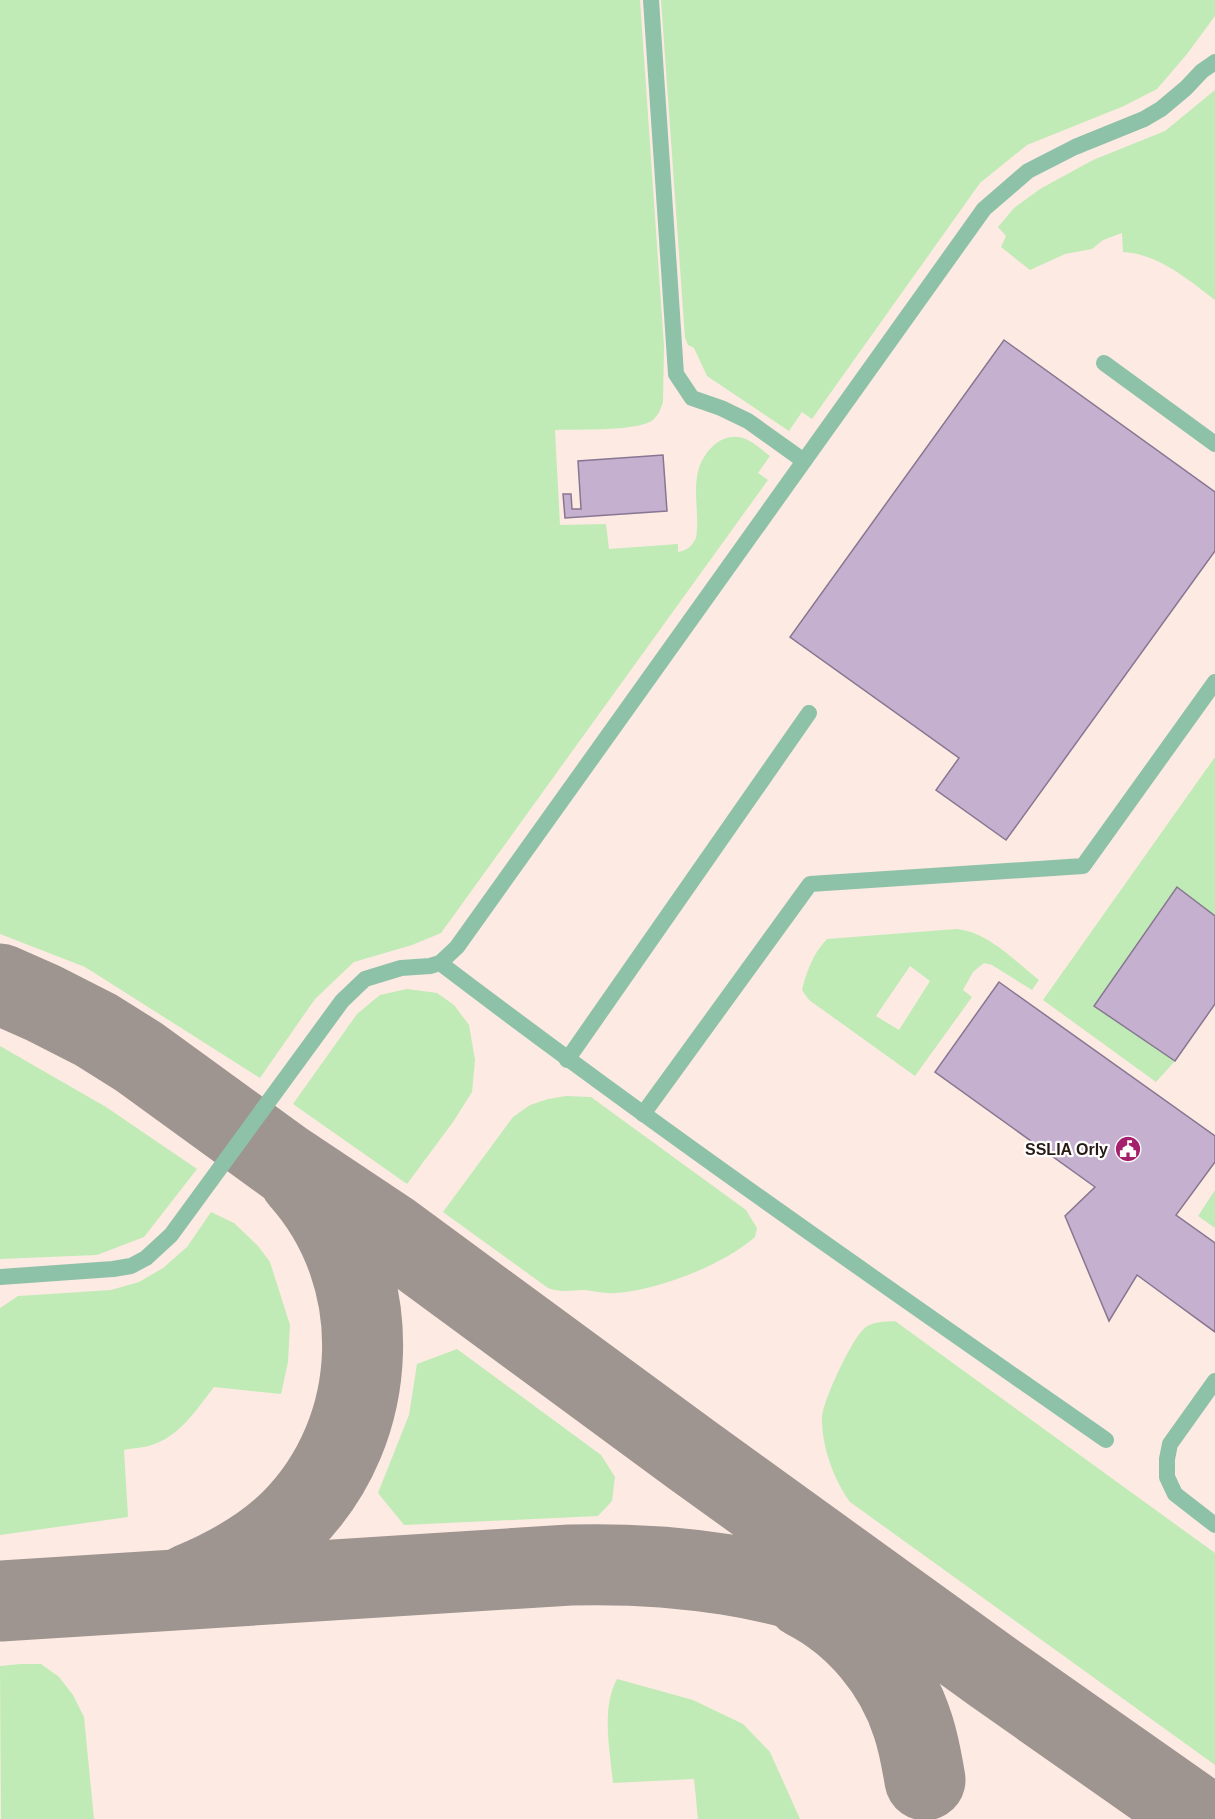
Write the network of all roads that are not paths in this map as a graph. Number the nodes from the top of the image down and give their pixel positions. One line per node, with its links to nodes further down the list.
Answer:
1 (651, 0): 5 (lane)
2 (1215, 62): 5 (lane)
3 (1104, 363): 4 (lane)
4 (1215, 444)
5 (804, 461): 8 (lane)
6 (1215, 682): 10 (lane)
7 (809, 713): 9 (lane)
8 (440, 963): 9 (lane); 11 (lane)
9 (567, 1060): 10 (lane)
10 (643, 1114): 13 (lane)
11 (0, 1277)
12 (1215, 1381): 14 (lane)
13 (1106, 1440)
14 (1215, 1525)

